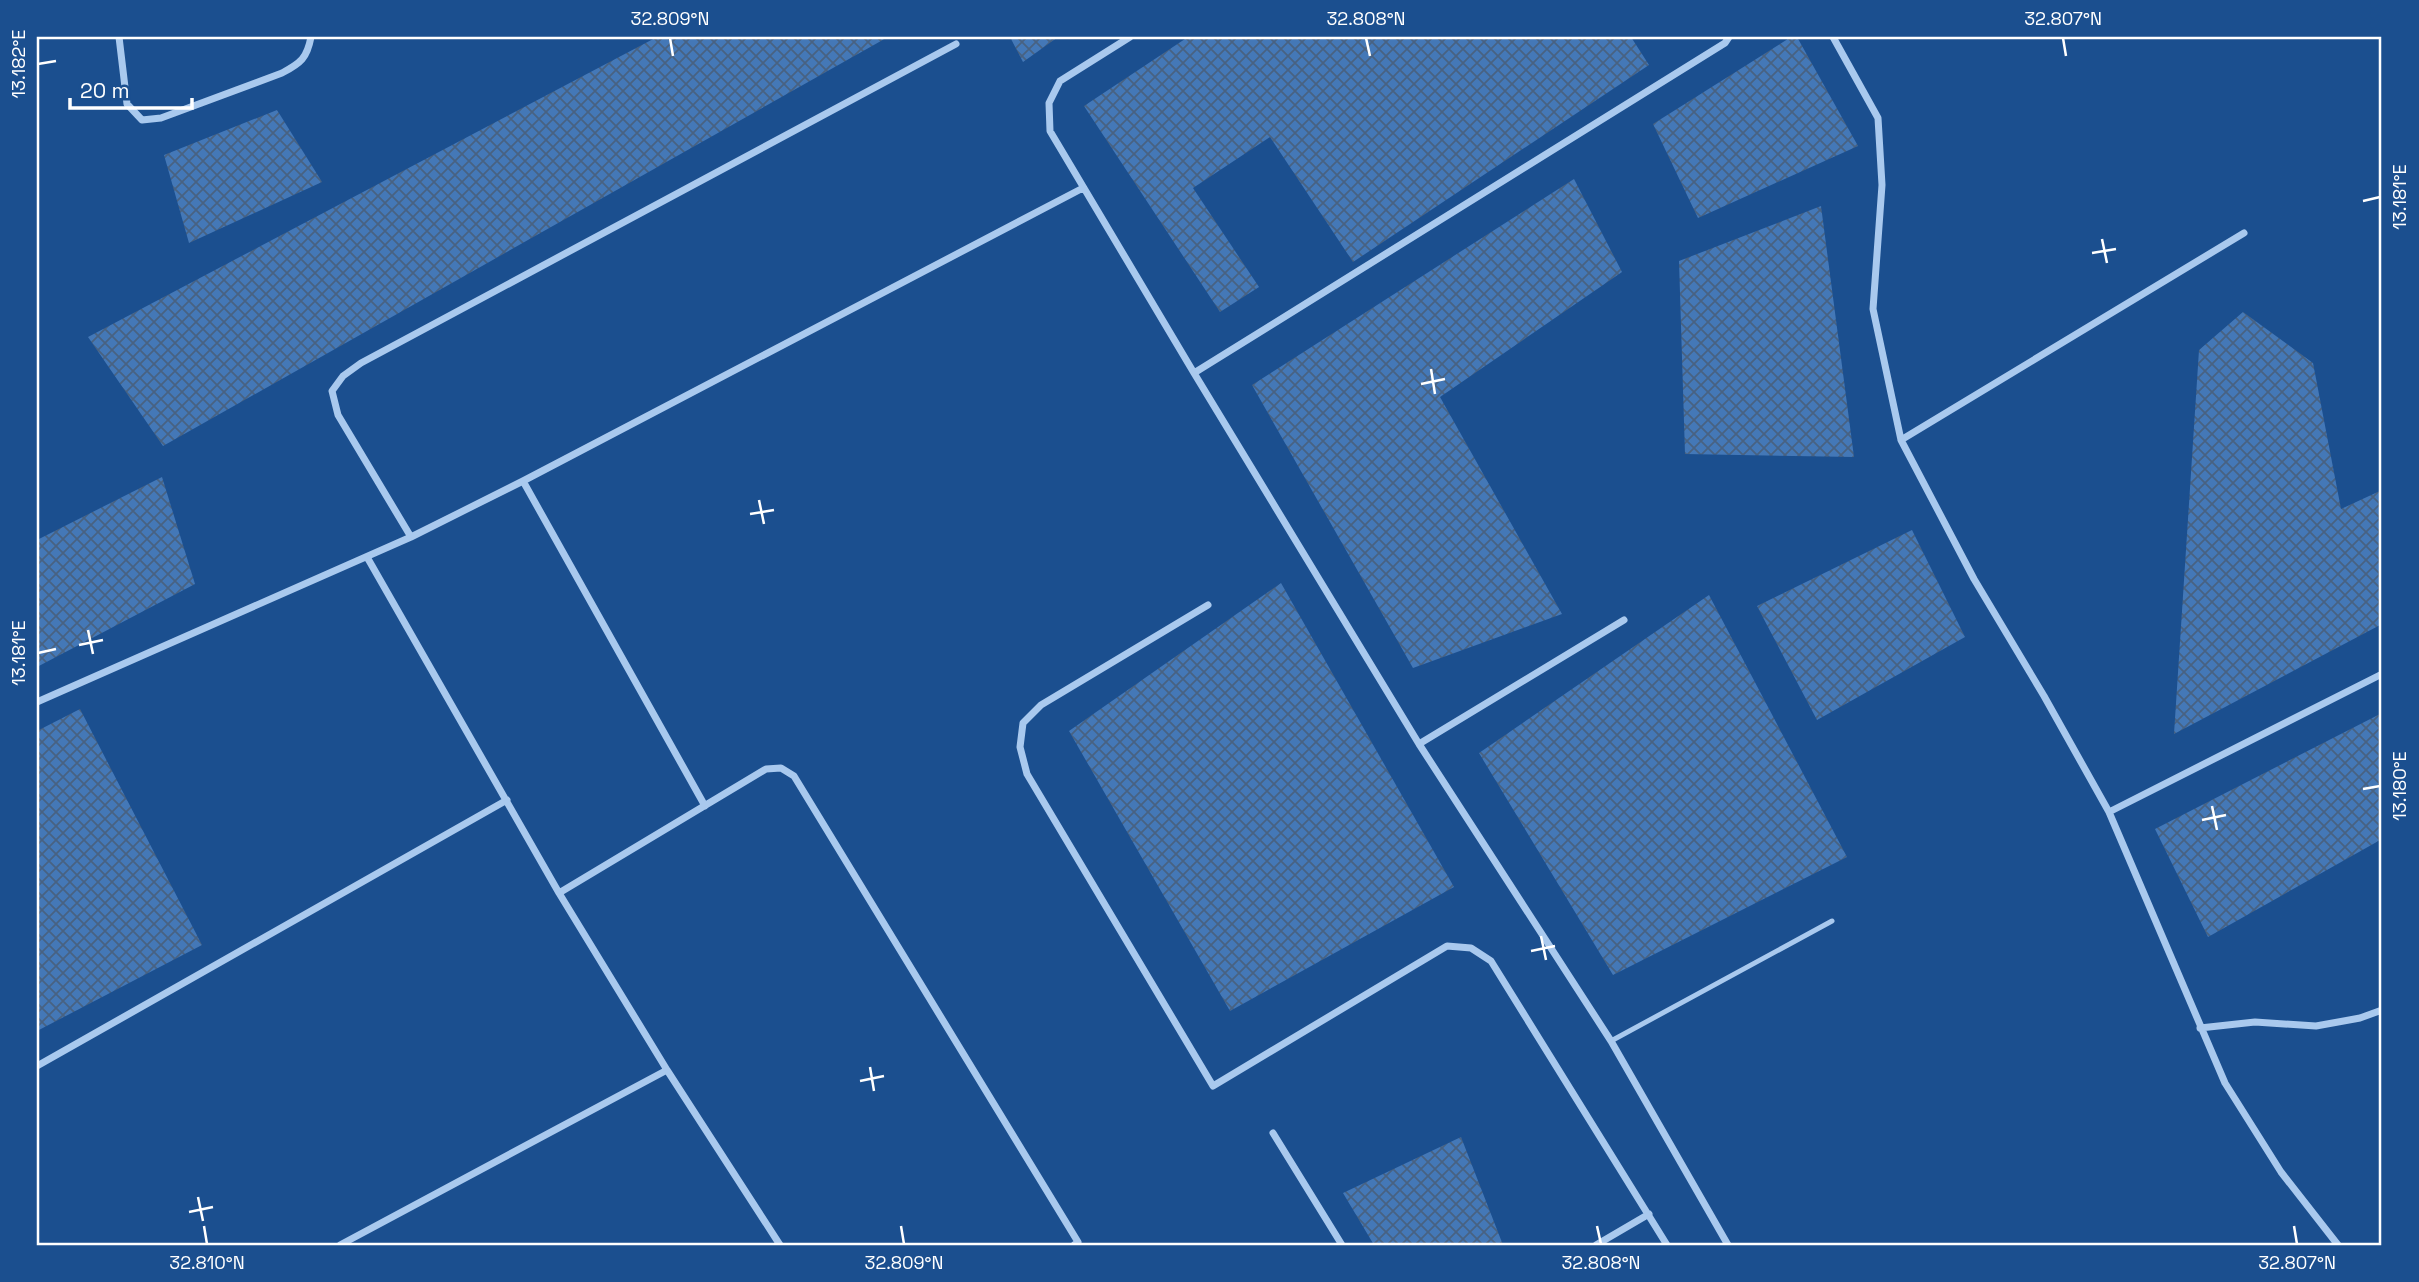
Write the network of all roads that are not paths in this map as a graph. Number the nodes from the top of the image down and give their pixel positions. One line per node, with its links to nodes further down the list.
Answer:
1 (120, 37): 2 (street)
2 (311, 37)
3 (1130, 37): 7 (street)
4 (1729, 37): 9 (street)
5 (1833, 37): 10 (street)
6 (956, 44): 12 (street)
7 (1083, 188): 9 (street); 11 (street)
8 (2244, 233): 10 (street)
9 (1194, 373): 18 (street)
10 (1901, 440): 21 (street)
11 (523, 481): 12 (street); 20 (street)
12 (411, 537): 13 (street)
13 (367, 557): 17 (street); 19 (street)
14 (1208, 605): 30 (street)
15 (1624, 620): 18 (street)
16 (2382, 674): 21 (street)
17 (37, 702)
18 (1419, 744): 26 (street)
19 (507, 800): 22 (street); 27 (street)
20 (705, 806): 22 (street); 33 (street)
21 (2109, 812): 25 (street)
22 (559, 893): 28 (street)
23 (1832, 921): 26 (lane)
24 (2382, 1010): 25 (street)
25 (2200, 1028): 38 (street)
26 (1611, 1041): 37 (street)
27 (37, 1066)
28 (667, 1070): 31 (street); 32 (street)
29 (1273, 1133): 34 (street)
30 (1649, 1214): 35 (street); 36 (street)
31 (340, 1245)
32 (780, 1245)
33 (1074, 1245)
34 (1342, 1245)
35 (1597, 1245)
36 (1667, 1245)
37 (1728, 1245)
38 (2338, 1245)

